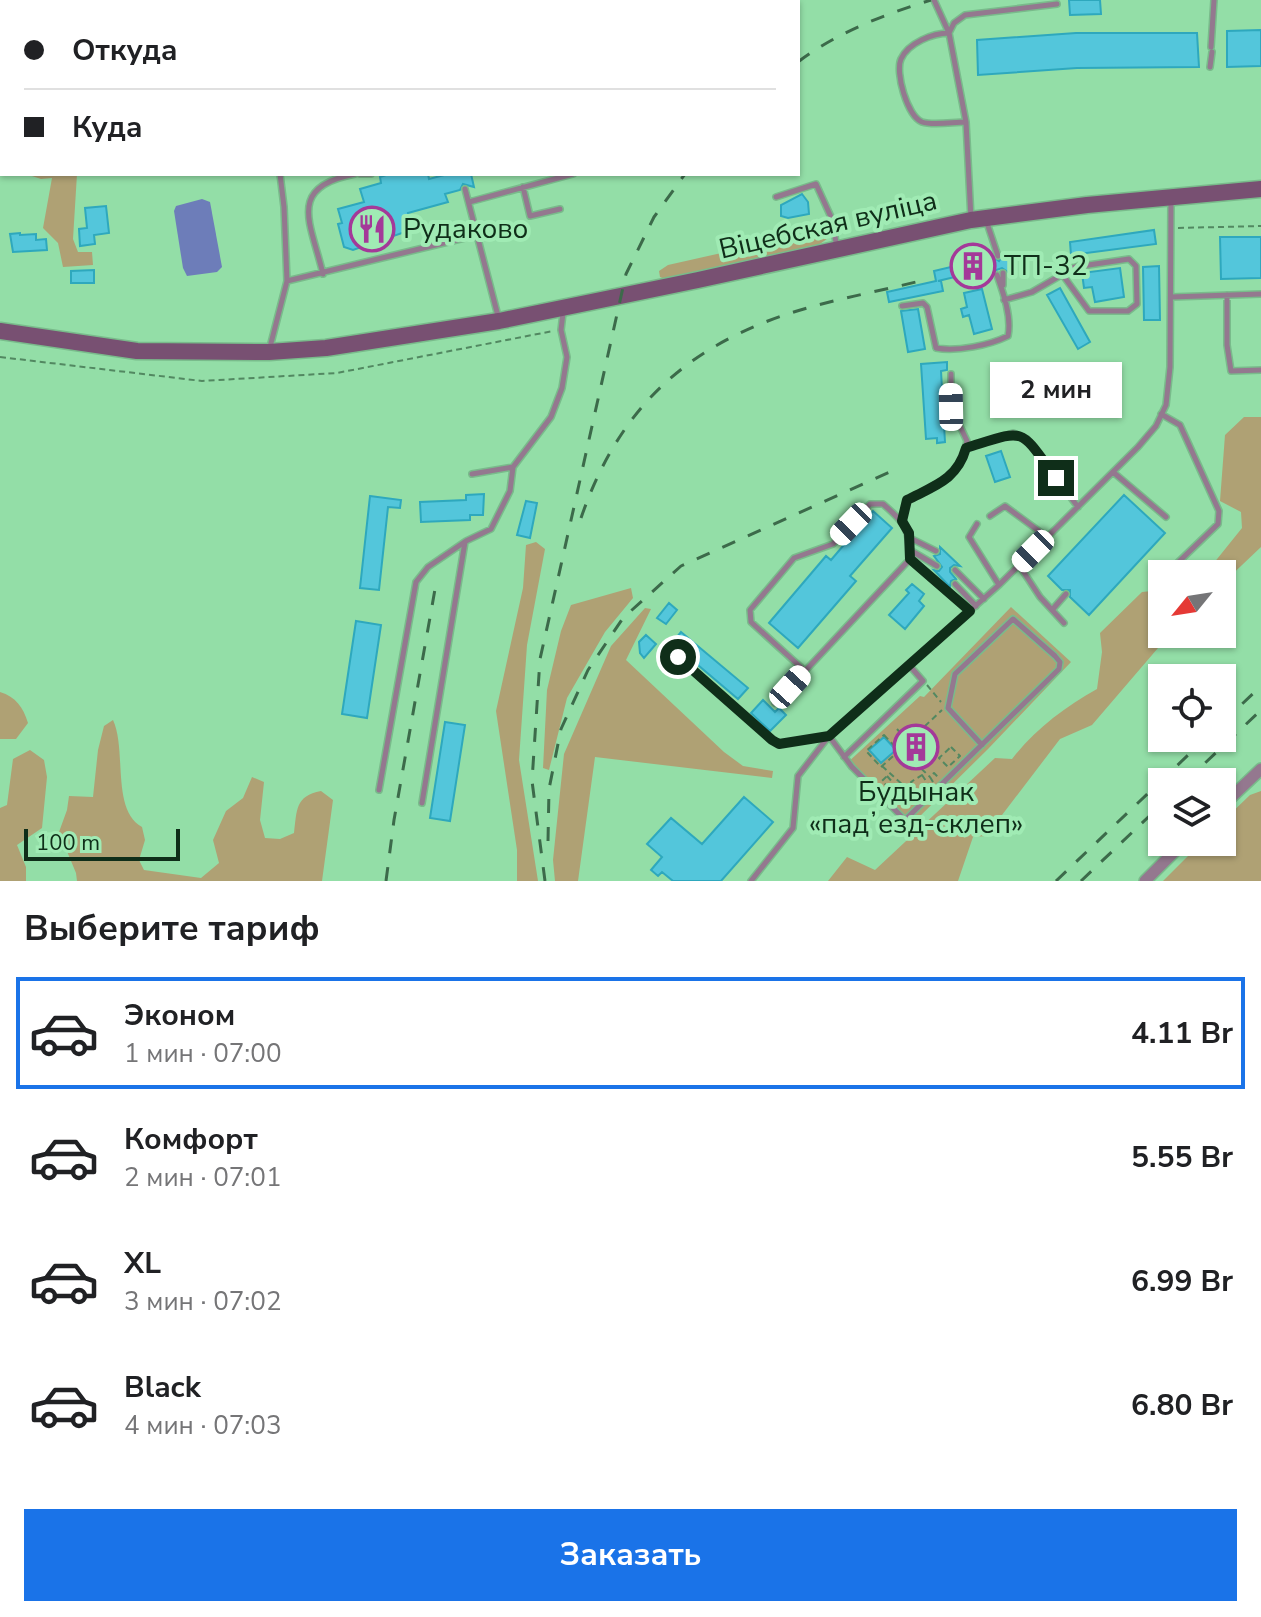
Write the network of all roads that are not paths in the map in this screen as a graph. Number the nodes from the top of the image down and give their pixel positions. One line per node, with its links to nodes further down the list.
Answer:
1 (934, 0): 4 (lane)
2 (1214, 0): 5 (lane)
3 (1057, 4): 4 (lane)
4 (949, 33): 6 (lane); 6 (lane)
5 (1210, 67)
6 (966, 122): 17 (lane)
7 (280, 176): 24 (lane)
8 (344, 176): 21 (lane)
9 (565, 176): 10 (lane)
10 (523, 187): 15 (lane); 16 (lane)
11 (465, 189): 15 (lane)
12 (1261, 189): 14 (main road, Віцебская вуліца)
13 (776, 197): 19 (lane)
14 (1170, 197): 17 (main road, Віцебская вуліца); 27 (lane)
15 (469, 202): 18 (lane)
16 (560, 209)
17 (978, 219): 19 (main road, Віцебская вуліца); 20 (lane)
18 (477, 235): 21 (lane); 31 (lane)
19 (837, 248): 30 (main road, Віцебская вуліца)
20 (995, 257)
21 (323, 274): 24 (lane)
22 (1000, 274): 28 (lane)
23 (1062, 274): 23 (lane); 28 (lane)
24 (287, 281): 33 (lane)
25 (1261, 294): 26 (lane)
26 (1227, 295): 27 (lane); 34 (lane)
27 (1171, 297): 36 (lane)
28 (1004, 300): 29 (lane)
29 (902, 306)
30 (564, 308): 31 (main road, Віцебская вуліца); 38 (lane)
31 (499, 321): 33 (main road, Віцебская вуліца)
32 (0, 331): 33 (main road, Віцебская вуліца)
33 (269, 352)
34 (1261, 370)
35 (951, 374): 37 (lane)
36 (1161, 414): 39 (lane); 52 (lane)
37 (966, 448): 41 (lane); 44 (lane)
38 (513, 467): 40 (lane); 48 (lane)
39 (1113, 472): 41 (lane); 43 (lane)
40 (472, 474)
41 (1078, 507): 46 (lane)
42 (990, 516): 46 (lane)
43 (1166, 517)
44 (902, 521): 47 (lane); 66 (lane)
45 (977, 524): 57 (lane)
46 (1047, 537): 53 (lane)
47 (910, 538): 49 (lane); 50 (lane)
48 (466, 541): 72 (lane); 74 (lane)
49 (910, 550): 51 (lane); 54 (lane)
50 (936, 551)
51 (910, 559): 62 (lane); 66 (lane)
52 (1181, 560)
53 (1019, 565): 57 (lane); 61 (lane)
54 (937, 566)
55 (955, 570): 59 (lane)
56 (955, 584): 60 (lane)
57 (999, 585): 59 (lane)
58 (1066, 594): 61 (lane)
59 (984, 599): 60 (lane)
60 (976, 606): 62 (lane)
61 (1052, 610): 63 (lane)
62 (970, 611): 65 (lane)
63 (1064, 623)
64 (678, 657): 68 (lane)
65 (909, 665): 68 (lane); 70 (lane)
66 (805, 671): 67 (lane)
67 (775, 703)
68 (829, 736): 70 (lane); 76 (lane)
69 (982, 745): 69 (lane); 70 (lane)
70 (844, 757)
71 (1261, 769): 73 (street)
72 (379, 790)
73 (1236, 793)
74 (422, 803)
75 (1170, 856): 77 (street)
76 (751, 881)
77 (1145, 881)

